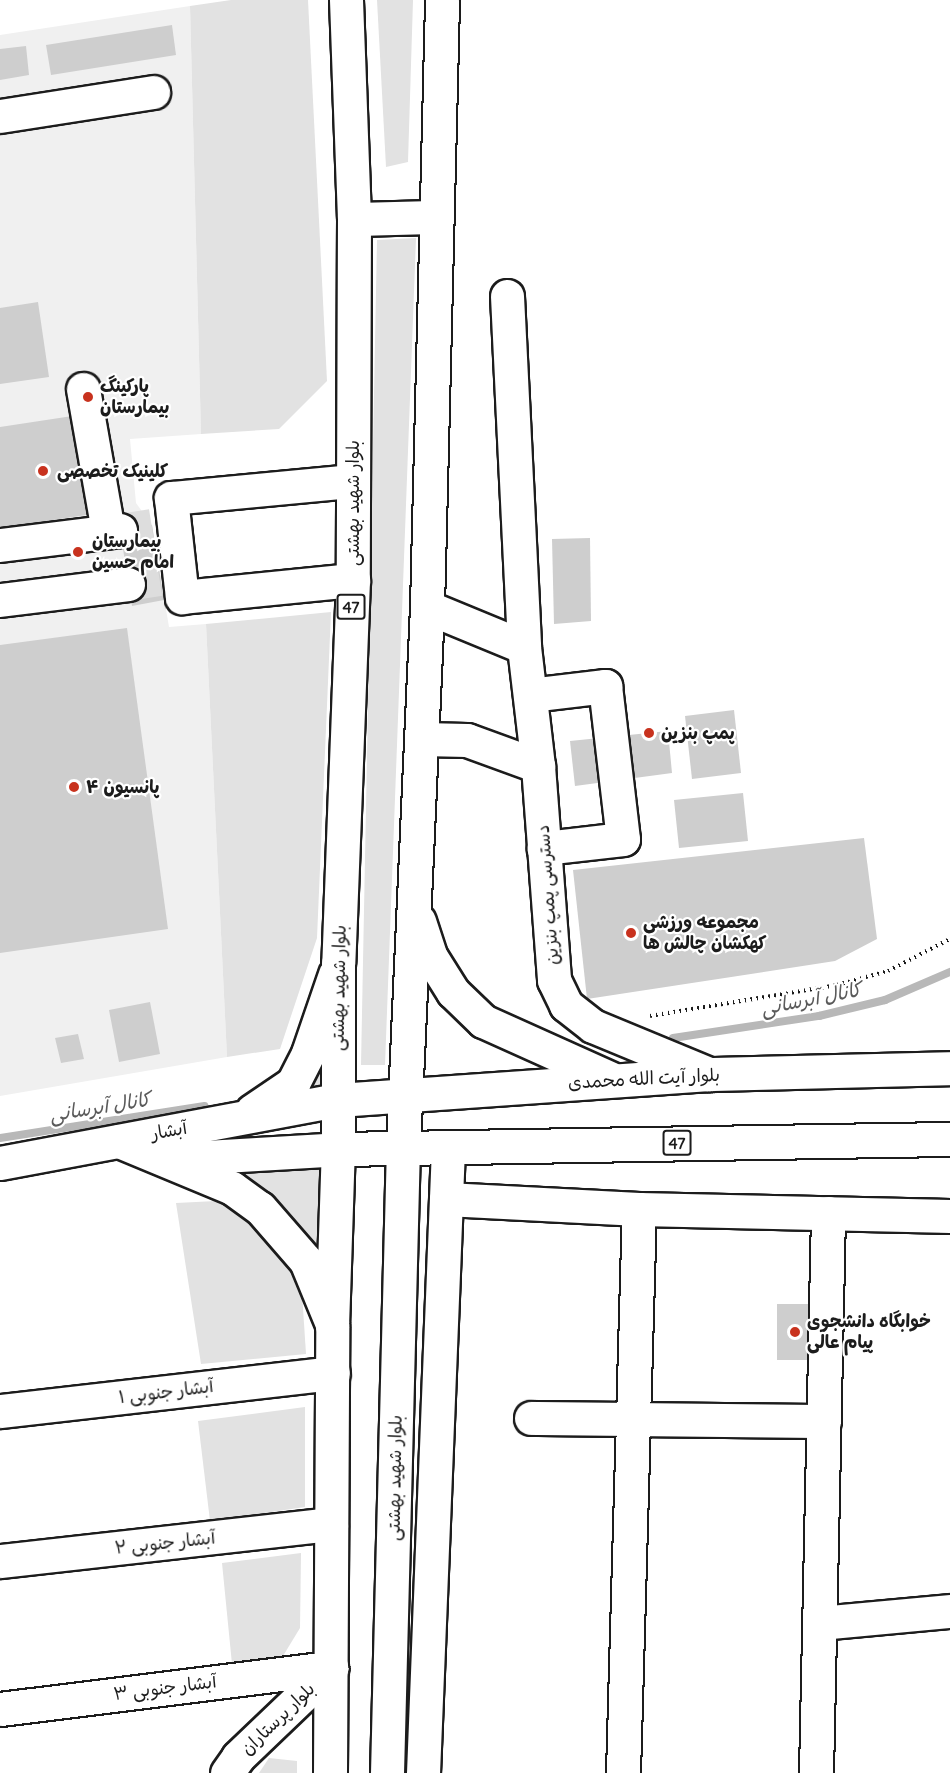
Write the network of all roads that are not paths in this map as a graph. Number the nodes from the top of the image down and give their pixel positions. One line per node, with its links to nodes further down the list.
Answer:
1 (346, 0): 6 (main road, بلوار شهید بهشتی / 47)
2 (442, 0): 5 (main road, بلوار شهید بهشتی)
3 (153, 92): 4 (main road)
4 (0, 116)
5 (435, 217): 6 (main road); 14 (main road, بلوار شهید بهشتی)
6 (354, 219): 9 (main road, بلوار شهید بهشتی / 47)
7 (507, 296): 15 (main road, دسترسی پمپ بنزین)
8 (83, 389): 10 (main road)
9 (352, 480): 11 (main road, بلوار شهید بهشتی / 47); 11 (main road)
10 (0, 545)
11 (352, 579): 21 (main road, بلوار شهید بهشتی / 47)
12 (128, 584): 13 (main road)
13 (0, 600)
14 (427, 607): 15 (main road); 17 (main road, بلوار شهید بهشتی)
15 (524, 647): 16 (main road, دسترسی پمپ بنزین)
16 (530, 695): 18 (main road, دسترسی پمپ بنزین); 19 (main road)
17 (422, 739): 18 (main road); 20 (main road, بلوار شهید بهشتی)
18 (538, 766): 19 (main road, دسترسی پمپ بنزین)
19 (544, 848): 23 (main road, دسترسی پمپ بنزین)
20 (415, 876): 24 (main road); 25 (main road, بلوار شهید بهشتی)
21 (338, 963): 26 (main road, بلوار شهید بهشتی / 47); 27 (main road)
22 (950, 1068): 23 (main road, بلوار آیت الله محمدی)
23 (709, 1074): 24 (main road, بلوار آیت الله محمدی)
24 (614, 1080): 25 (main road, بلوار آیت الله محمدی)
25 (405, 1095): 26 (main road, بلوار آیت الله محمدی); 30 (main road, بلوار شهید بهشتی)
26 (338, 1100): 27 (main road, آبشار); 32 (main road, بلوار شهید بهشتی / 47)
27 (238, 1119): 29 (main road, آبشار)
28 (950, 1139): 31 (main road, 47)
29 (119, 1141): 33 (main road); 34 (main road, آبشار)
30 (403, 1146): 31 (main road, 47); 32 (main road, 47); 53 (main road, بلوار شهید بهشتی)
31 (448, 1147): 35 (main road)
32 (338, 1149): 33 (main road); 39 (main road, بلوار شهید بهشتی)
33 (164, 1160): 39 (main road)
34 (0, 1163)
35 (446, 1199): 36 (main road); 54 (main road)
36 (639, 1209): 37 (main road); 43 (main road)
37 (828, 1213): 38 (main road); 44 (main road)
38 (950, 1216)
39 (333, 1326): 40 (main road, بلوار شهید بهشتی)
40 (333, 1373): 41 (main road, آبشار جنوبی ۱); 45 (main road, بلوار شهید بهشتی)
41 (0, 1411)
42 (531, 1418): 43 (main road)
43 (633, 1420): 44 (main road); 55 (main road)
44 (824, 1420): 48 (main road)
45 (331, 1524): 46 (main road, آبشار جنوبی ۲); 49 (main road, بلوار شهید بهشتی)
46 (0, 1561)
47 (950, 1611): 48 (main road)
48 (820, 1623): 56 (main road)
49 (331, 1668): 50 (main road, آبشار جنوبی ۳); 51 (main road, بلوار پرستاران); 52 (main road, بلوار شهید بهشتی)
50 (0, 1709)
51 (228, 1773)
52 (330, 1773)
53 (387, 1773)
54 (423, 1773)
55 (623, 1773)
56 (816, 1773)

